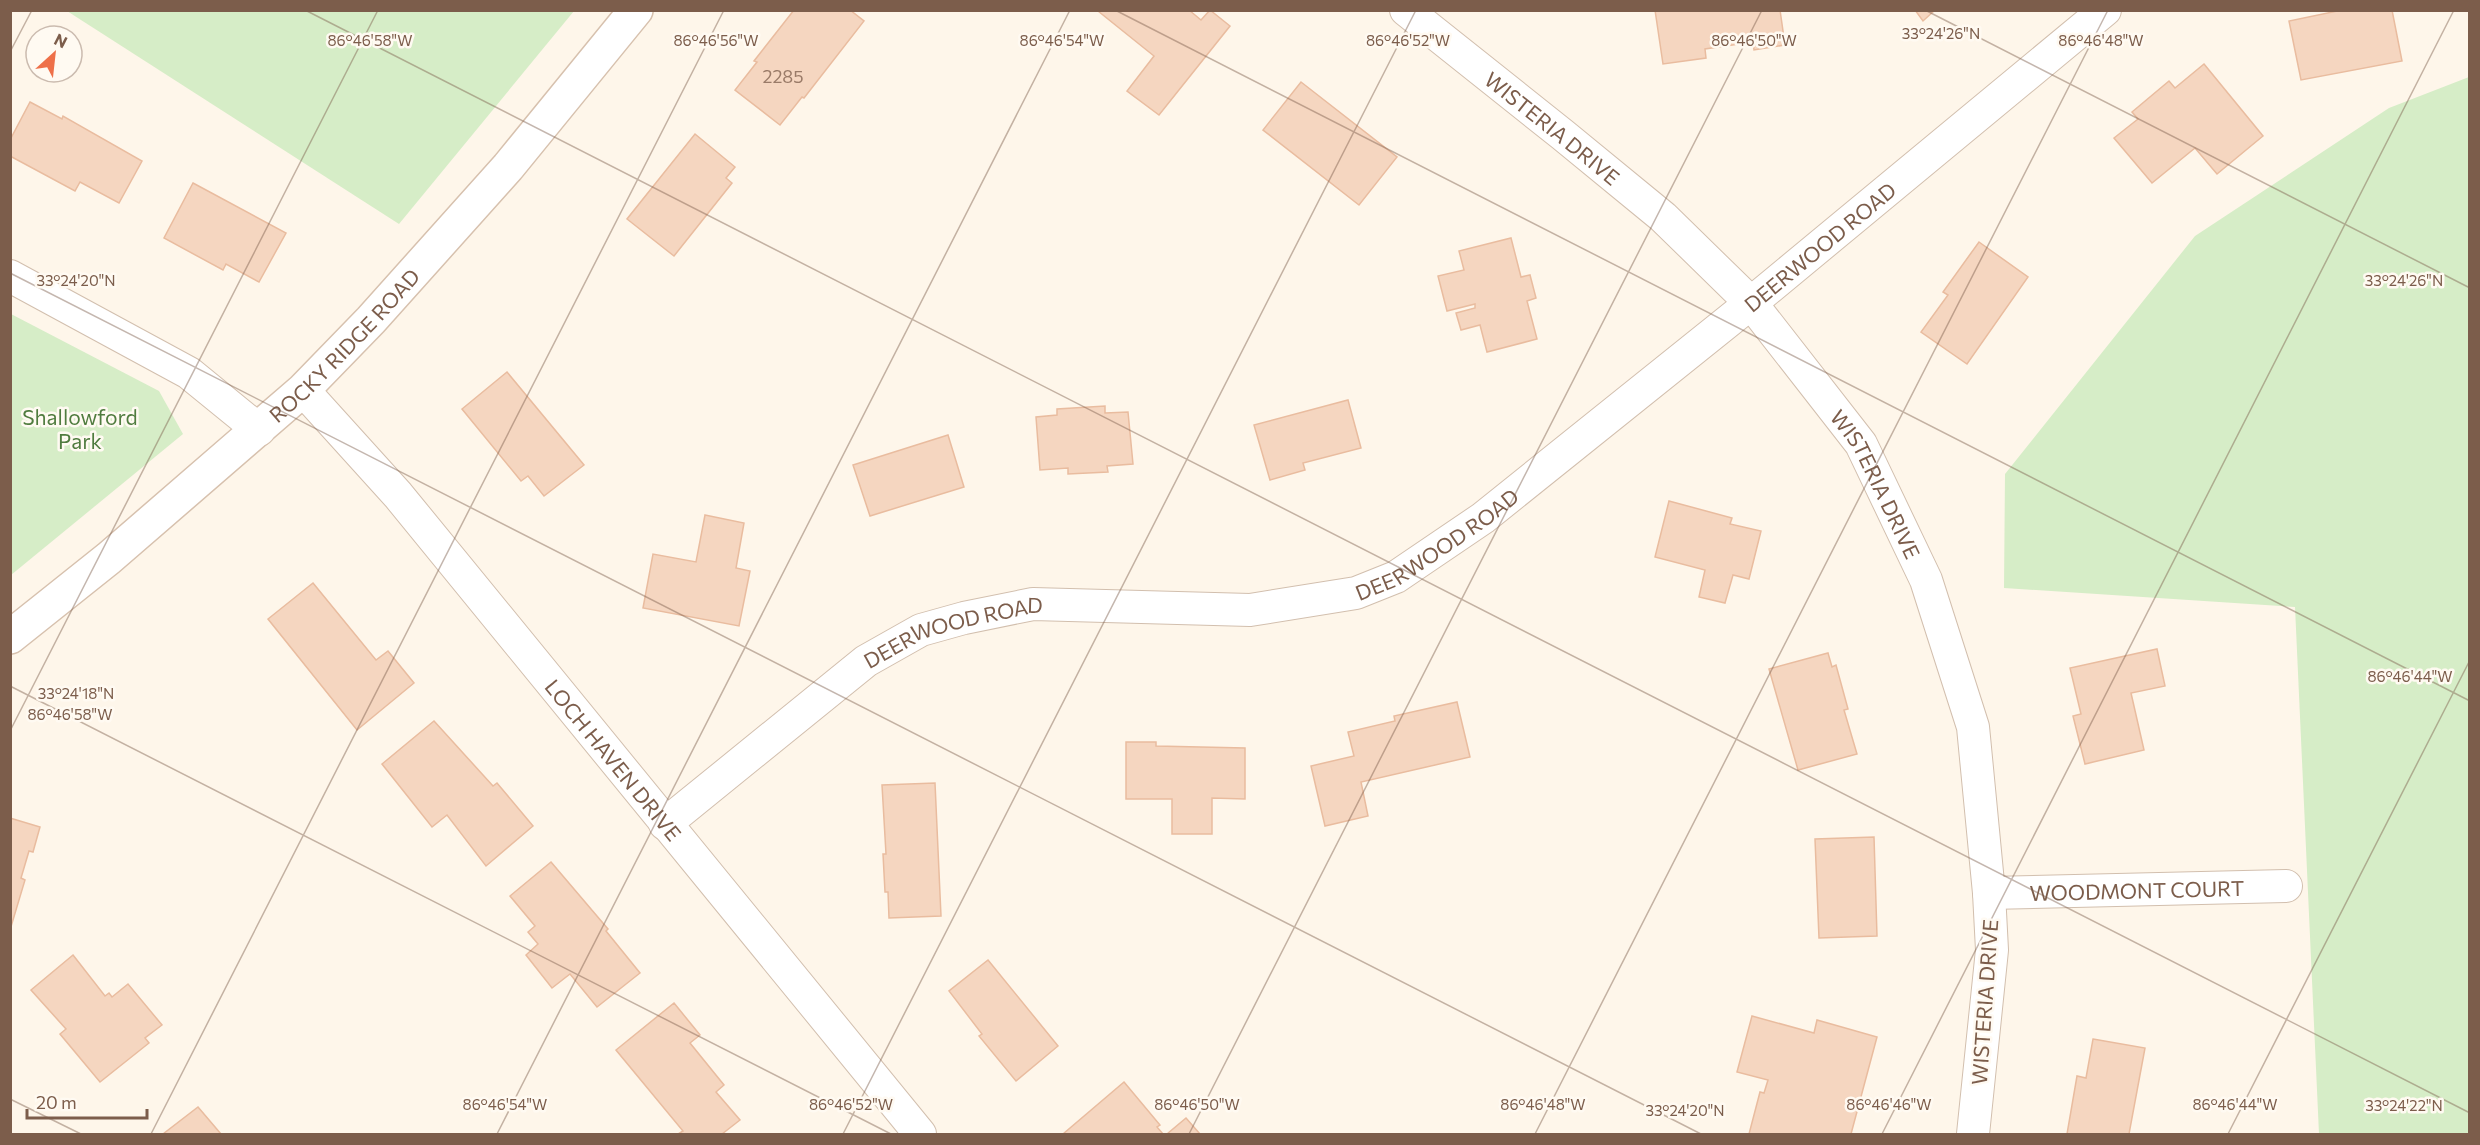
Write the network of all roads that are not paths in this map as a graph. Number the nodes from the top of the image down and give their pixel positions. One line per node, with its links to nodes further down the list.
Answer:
1 (636, 10): 6 (main road, ROCKY RIDGE ROAD)
2 (1406, 10): 5 (street, WISTERIA DRIVE)
3 (2105, 10): 5 (street, DEERWOOD ROAD)
4 (10, 276): 7 (street)
5 (1751, 303): 9 (street, DEERWOOD ROAD); 11 (street, WISTERIA DRIVE)
6 (303, 390): 7 (main road, ROCKY RIDGE ROAD); 9 (street, LOCH HAVEN DRIVE)
7 (259, 430): 8 (main road, ROCKY RIDGE ROAD)
8 (10, 637)
9 (665, 824): 12 (street, LOCH HAVEN DRIVE)
10 (2286, 886): 11 (street, WOODMONT COURT)
11 (1989, 893): 13 (street, WISTERIA DRIVE)
12 (920, 1134)
13 (1973, 1134)

